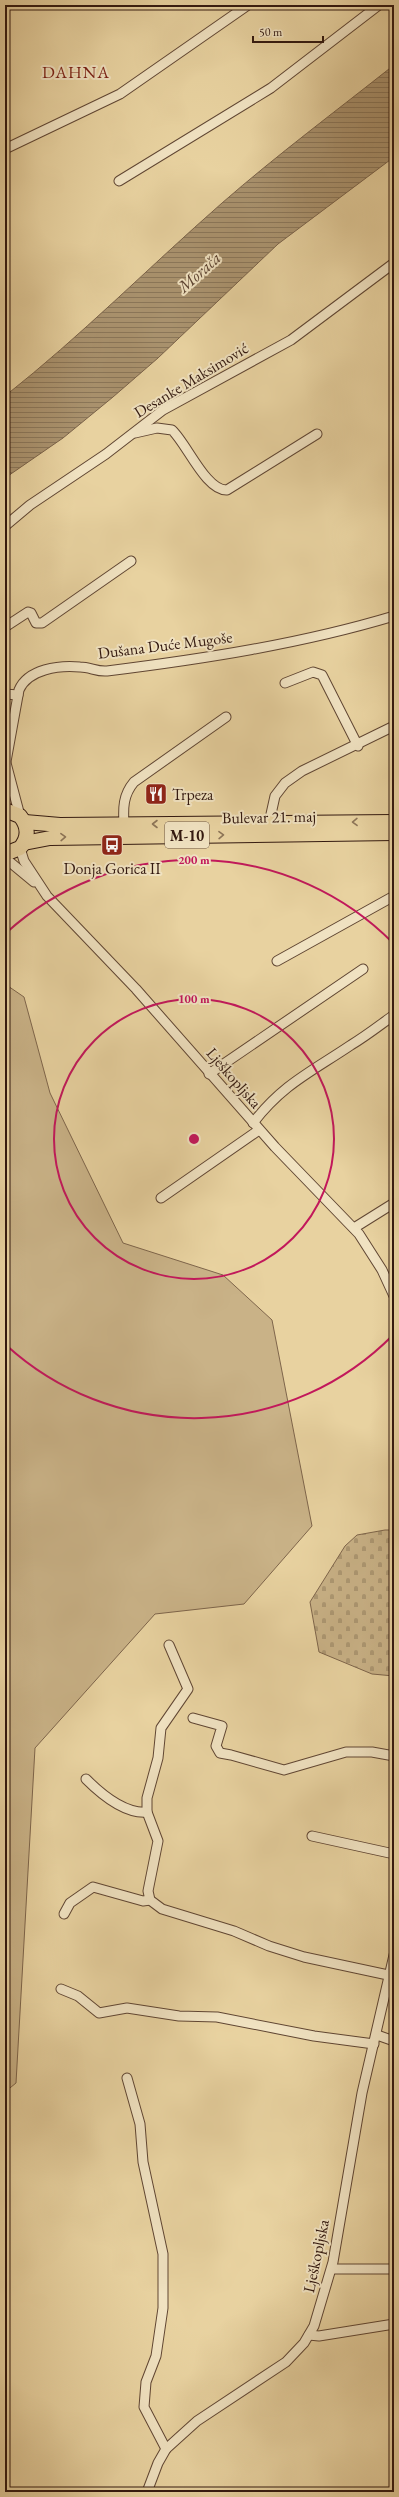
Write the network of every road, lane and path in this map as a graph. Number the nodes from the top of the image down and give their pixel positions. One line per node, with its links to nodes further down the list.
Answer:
1 (248, 5): 3 (street)
2 (379, 5): 4 (street)
3 (5, 149)
4 (119, 181)
5 (394, 263): 6 (street, Desanke Maksimović)
6 (131, 434): 7 (street); 8 (street, Desanke Maksimović)
7 (317, 434)
8 (5, 526)
9 (131, 561): 11 (street)
10 (394, 616): 14 (street, Dušana Duće Mugoše)
11 (5, 627)
12 (285, 683): 17 (street)
13 (5, 694): 14 (street)
14 (18, 695): 18 (street, Dušana Duće Mugoše)
15 (226, 717): 23 (street)
16 (394, 726): 17 (street)
17 (358, 746): 22 (street)
18 (6, 765): 20 (street, Dušana Duće Mugoše)
19 (5, 810): 20 (main road, Bulevar 21. maj / M-10)
20 (22, 819): 23 (main road, Bulevar 21. maj / M-10); 25 (main road)
21 (394, 822): 22 (main road, Bulevar 21. maj / M-10, one-way to 22)
22 (269, 823): 23 (main road, Bulevar 21. maj / M-10, one-way to 23)
23 (124, 824)
24 (394, 833): 25 (main road, Bulevar 21. maj / M-10, one-way to 24)
25 (22, 846): 26 (main road, Bulevar 21. maj / M-10); 28 (street, Lješkopljska)
26 (5, 854)
27 (5, 858): 28 (street, Lješkopljska)
28 (40, 887): 33 (street, Lješkopljska)
29 (394, 896): 30 (street)
30 (277, 961)
31 (363, 969): 33 (street)
32 (394, 1015): 34 (street)
33 (209, 1074): 34 (street, Lješkopljska)
34 (253, 1122): 35 (street, Lješkopljska)
35 (259, 1130): 36 (street); 38 (street, Lješkopljska)
36 (161, 1198)
37 (394, 1203): 38 (street)
38 (354, 1228): 39 (street, Lješkopljska)
39 (394, 1296)
40 (169, 1645): 44 (street)
41 (193, 1718): 42 (street)
42 (394, 1756)
43 (86, 1779): 44 (street)
44 (147, 1812): 47 (street)
45 (312, 1836): 46 (street)
46 (394, 1854)
47 (150, 1900): 48 (street); 50 (street)
48 (64, 1914)
49 (394, 1956): 50 (street, Lješkopljska)
50 (388, 1976): 52 (street, Lješkopljska)
51 (61, 1989): 52 (street)
52 (376, 2040): 53 (street); 55 (street, Lješkopljska)
53 (394, 2041)
54 (127, 2078): 59 (street)
55 (332, 2269): 56 (street); 58 (street, Lješkopljska)
56 (394, 2269)
57 (394, 2324): 58 (street)
58 (309, 2335): 59 (street, Lješkopljska)
59 (166, 2450): 60 (street, Lješkopljska)
60 (147, 2492)

